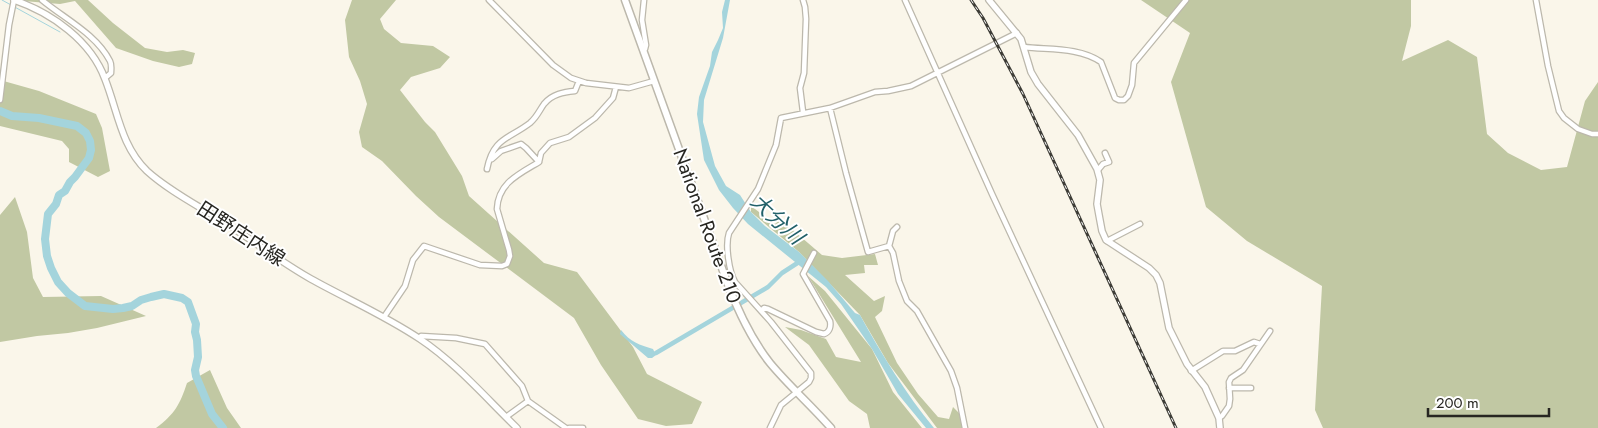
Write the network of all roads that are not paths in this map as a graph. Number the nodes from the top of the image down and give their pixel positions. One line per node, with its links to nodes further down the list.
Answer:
1 (14, 0): 15 (main road, 田野庄内線); 19 (street)
2 (42, 0): 15 (street)
3 (489, 0): 16 (street)
4 (625, 0): 13 (highway, National Route 210)
5 (644, 0): 13 (street)
6 (803, 0): 21 (street)
7 (905, 0): 14 (street)
8 (989, 0): 11 (main road)
9 (1186, 0): 12 (street)
10 (1536, 0): 22 (street)
11 (1017, 33): 12 (main road); 14 (street)
12 (1024, 47): 25 (main road)
13 (643, 50): 17 (highway, National Route 210)
14 (937, 72): 20 (street); 49 (street)
15 (105, 78): 32 (main road, 田野庄内線)
16 (579, 81): 18 (street); 24 (street)
17 (654, 81): 18 (street); 39 (highway, National Route 210)
18 (616, 87): 24 (street)
19 (0, 100)
20 (830, 108): 21 (street); 29 (street)
21 (803, 112): 31 (street)
22 (1598, 134)
23 (1105, 153): 25 (street)
24 (539, 162): 32 (street)
25 (1098, 170): 28 (main road)
26 (1140, 224): 28 (street)
27 (897, 227): 29 (street)
28 (1107, 241): 36 (main road)
29 (889, 246): 48 (street)
30 (814, 253): 31 (street)
31 (761, 311): 39 (street)
32 (384, 317): 34 (main road, 田野庄内線)
33 (1270, 331): 35 (street)
34 (420, 339): 40 (street); 41 (main road, 田野庄内線)
35 (1260, 344): 36 (street); 37 (street)
36 (1191, 371): 42 (main road)
37 (1229, 388): 38 (street); 42 (street)
38 (1251, 388)
39 (796, 392): 46 (street); 47 (highway, National Route 210)
40 (528, 401): 41 (street); 44 (street)
41 (506, 417): 43 (main road, 田野庄内線)
42 (1218, 418): 50 (main road)
43 (517, 428)
44 (568, 428): 45 (street)
45 (583, 428)
46 (770, 428)
47 (831, 428)
48 (965, 428)
49 (1101, 428)
50 (1220, 428)

